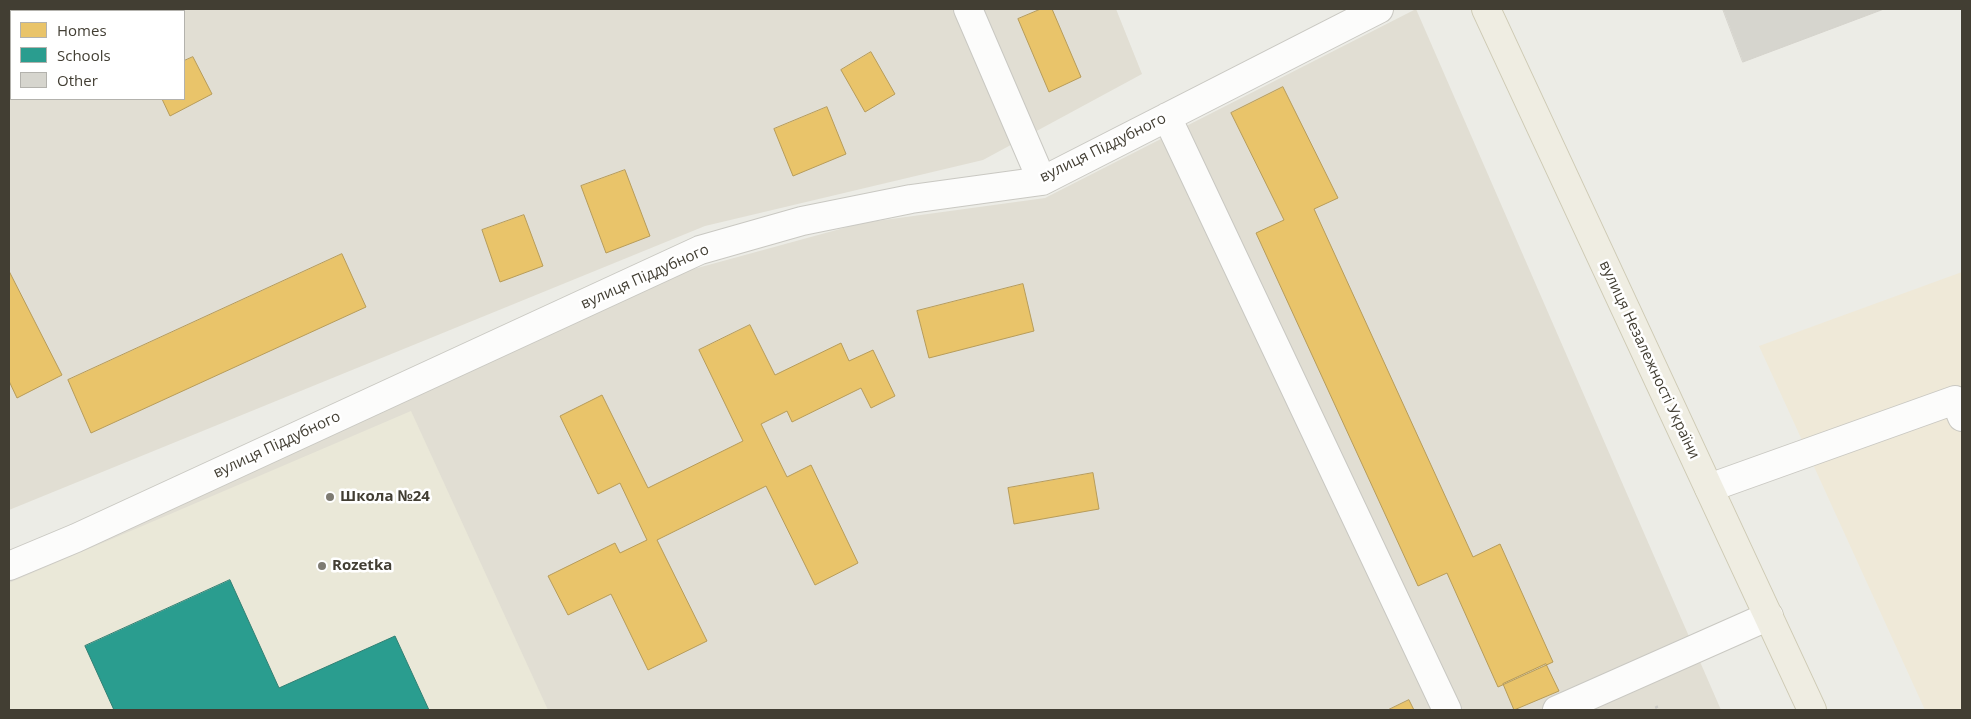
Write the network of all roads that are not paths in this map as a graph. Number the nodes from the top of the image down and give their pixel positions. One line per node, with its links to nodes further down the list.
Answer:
1 (968, 9): 5 (street)
2 (1379, 9): 4 (street, вулиця Піддубного)
3 (1486, 9): 7 (main road, вулиця Незалежності України)
4 (1167, 117): 5 (street, вулиця Піддубного); 10 (street)
5 (1042, 181): 8 (street, вулиця Піддубного)
6 (1962, 417): 7 (street)
7 (1709, 488): 9 (main road, вулиця Незалежності України)
8 (9, 566)
9 (1769, 616): 11 (street); 12 (main road, вулиця Незалежності України)
10 (1447, 710)
11 (1557, 710)
12 (1812, 710)

